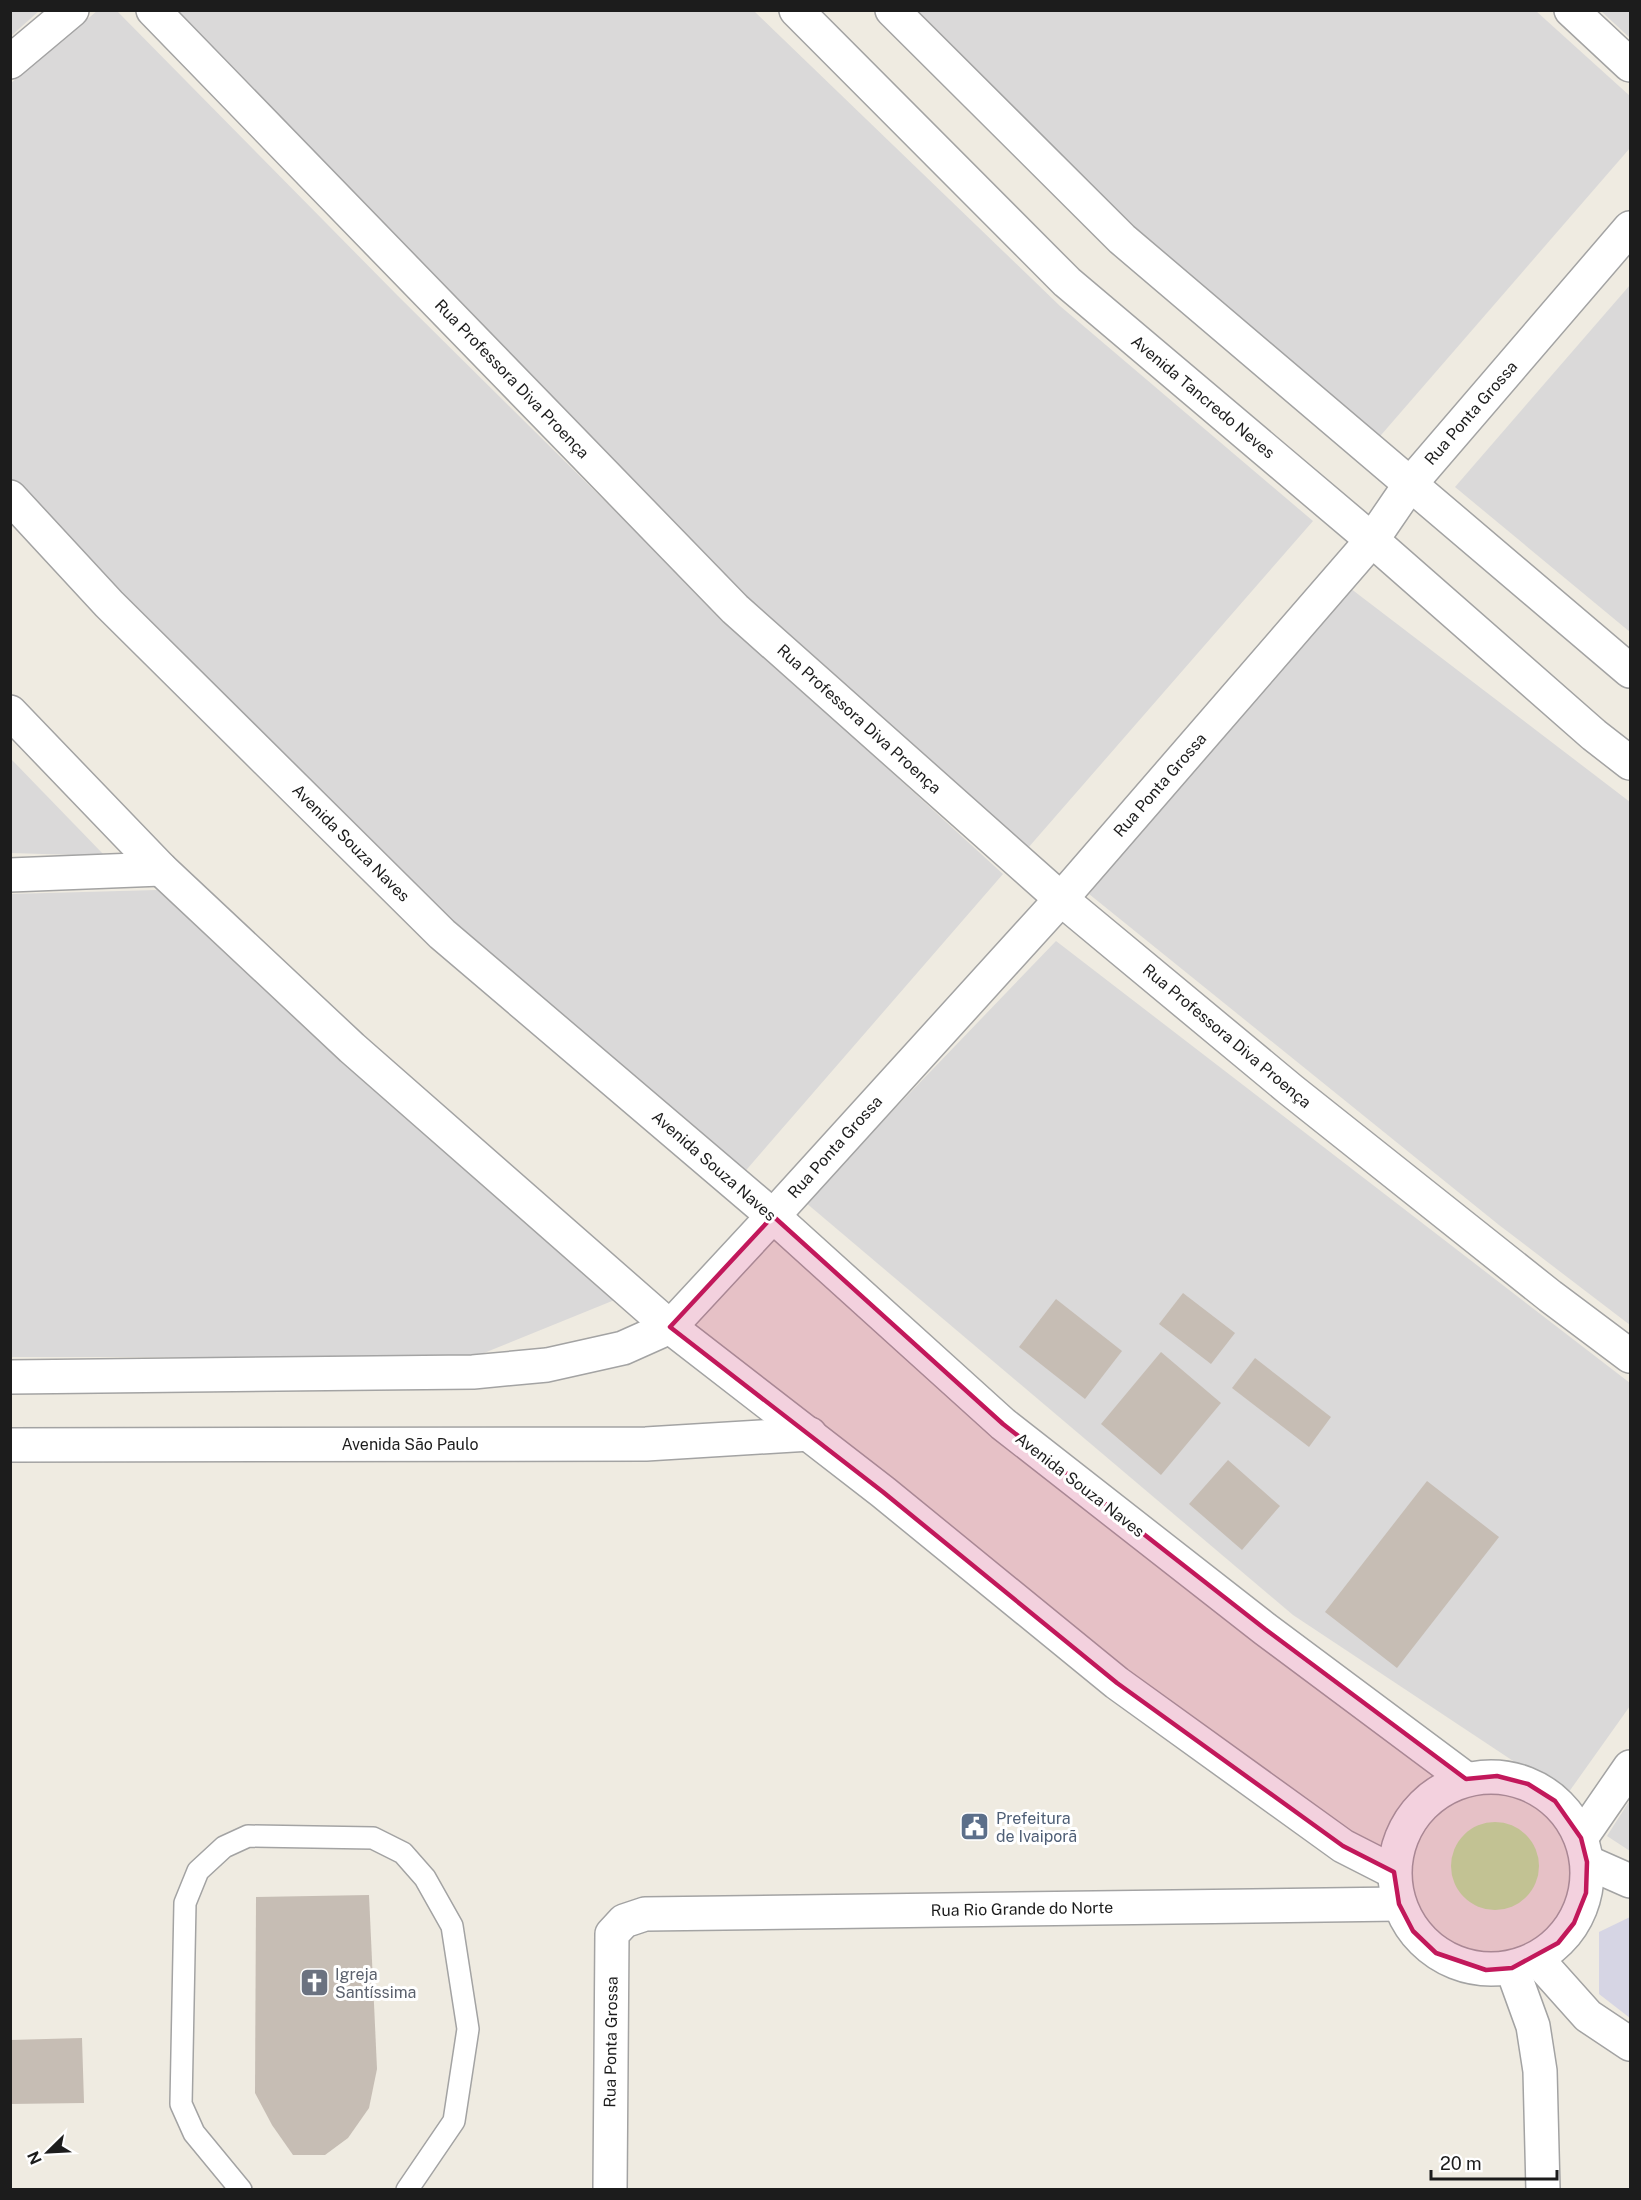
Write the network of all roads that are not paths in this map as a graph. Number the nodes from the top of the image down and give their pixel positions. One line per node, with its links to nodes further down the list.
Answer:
1 (72, 10): 6 (street)
2 (153, 10): 17 (street, Rua Professora Diva Proença)
3 (796, 10): 11 (street, Avenida Tancredo Neves)
4 (892, 10): 9 (street)
5 (1571, 10): 7 (street)
6 (10, 62)
7 (1630, 64)
8 (1630, 228): 9 (street, Rua Ponta Grossa)
9 (1411, 483): 11 (street, Rua Ponta Grossa); 12 (street)
10 (10, 497): 18 (street, Avenida Souza Naves)
11 (1372, 540): 14 (street, Avenida Tancredo Neves); 17 (street, Rua Ponta Grossa)
12 (1630, 671)
13 (10, 712): 15 (street)
14 (1630, 763)
15 (161, 869): 16 (street); 19 (street)
16 (10, 875)
17 (1061, 899): 18 (street, Rua Ponta Grossa); 20 (street, Rua Professora Diva Proença)
18 (773, 1216): 19 (street, Rua Ponta Grossa); 25 (street, Avenida Souza Naves)
19 (670, 1327): 21 (street); 22 (street)
20 (1630, 1356)
21 (10, 1377)
22 (810, 1434): 23 (street, Avenida São Paulo); 27 (street)
23 (10, 1444)
24 (1630, 1767): 26 (street)
25 (1466, 1779): 26 (street); 27 (street)
26 (1587, 1841): 28 (street); 31 (street)
27 (1394, 1872): 29 (street)
28 (1630, 1881)
29 (1399, 1904): 30 (street, Rua Rio Grande do Norte); 31 (street)
30 (645, 1914): 35 (street, Rua Ponta Grossa)
31 (1525, 1963): 32 (street); 36 (street)
32 (1630, 2044)
33 (241, 2190): 34 (lane)
34 (407, 2190)
35 (610, 2190)
36 (1543, 2190)

